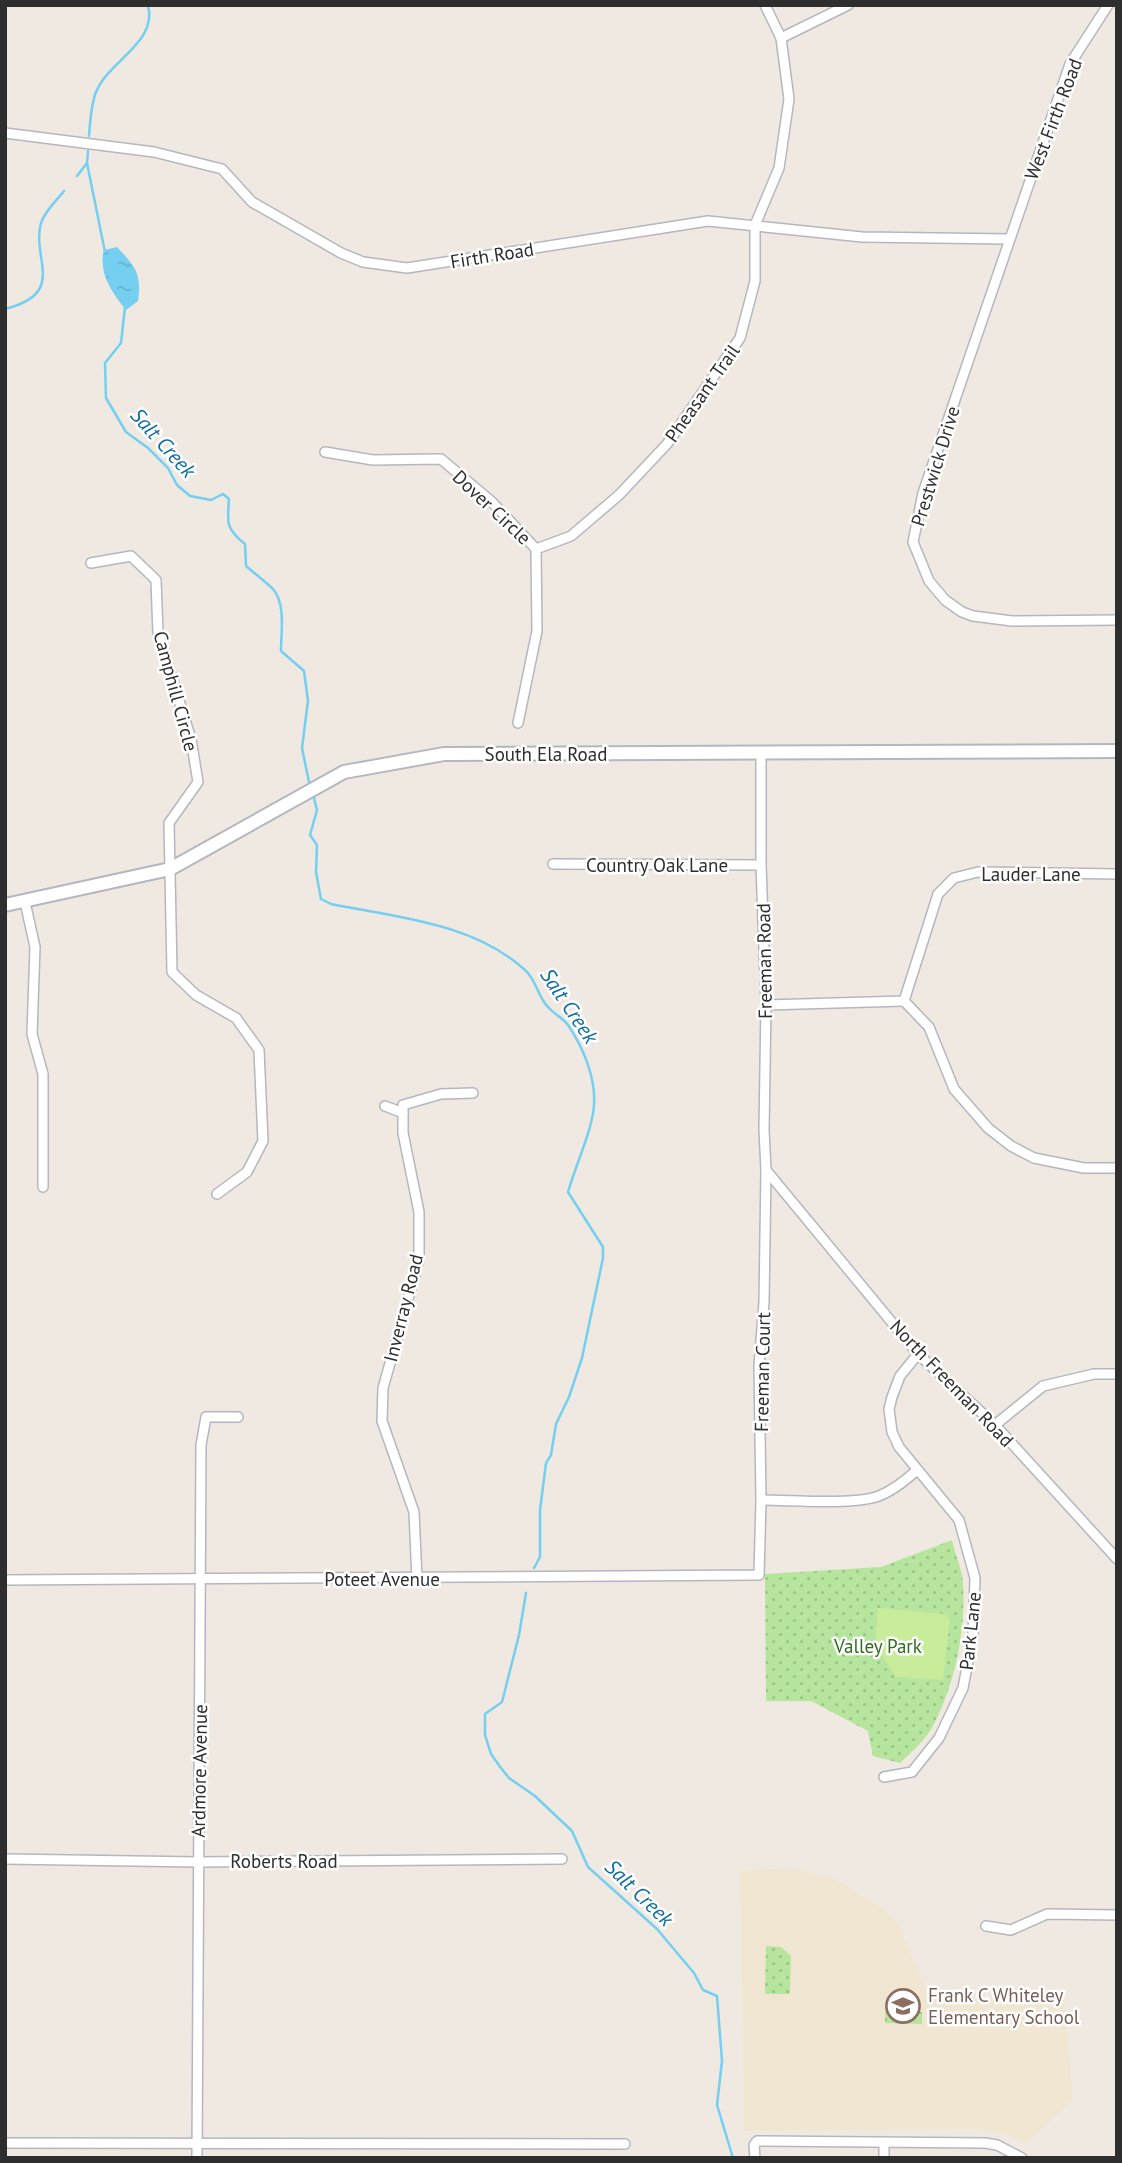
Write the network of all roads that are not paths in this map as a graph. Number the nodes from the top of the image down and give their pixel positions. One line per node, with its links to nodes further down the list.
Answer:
1 (765, 5): 4 (street, Pheasant Trail)
2 (848, 5): 4 (street)
3 (1108, 5): 7 (street, West Firth Road)
4 (781, 37): 6 (street, Pheasant Trail)
5 (5, 133): 6 (street, Firth Road)
6 (755, 225): 7 (street, Firth Road); 9 (street, Pheasant Trail)
7 (1009, 239): 11 (street, Prestwick Drive)
8 (325, 452): 9 (street, Dover Circle)
9 (536, 548): 12 (street)
10 (91, 563): 17 (street, Camphill Circle)
11 (1117, 620)
12 (518, 723)
13 (1117, 751): 14 (main road, South Ela Road)
14 (761, 753): 16 (street, Freeman Road); 17 (main road, South Ela Road)
15 (552, 864): 16 (street, Country Oak Lane)
16 (761, 865): 22 (street, Freeman Road)
17 (170, 869): 19 (main road, South Ela Road); 29 (street)
18 (1117, 874): 21 (street, Lauder Lane)
19 (25, 902): 20 (main road, South Ela Road); 28 (street)
20 (5, 905)
21 (904, 1001): 22 (street); 26 (street)
22 (766, 1005): 27 (street, Freeman Road)
23 (473, 1093): 25 (street)
24 (385, 1106): 25 (street)
25 (403, 1113): 38 (street, Inverray Road)
26 (1117, 1168)
27 (766, 1170): 30 (street, North Freeman Road); 35 (street, Freeman Court)
28 (43, 1187)
29 (217, 1194)
30 (918, 1354): 33 (street, North Freeman Road); 34 (street, Park Lane)
31 (1117, 1374): 33 (street)
32 (239, 1417): 40 (street, Ardmore Avenue)
33 (995, 1425): 36 (street, North Freeman Road)
34 (917, 1470): 35 (street); 41 (street, Park Lane)
35 (761, 1500): 37 (street, Freeman Court)
36 (1117, 1559)
37 (759, 1575): 38 (street, Poteet Avenue)
38 (417, 1579): 40 (street, Poteet Avenue)
39 (5, 1580): 40 (street, Poteet Avenue)
40 (202, 1580): 44 (street, Ardmore Avenue)
41 (884, 1777)
42 (5, 1859): 44 (street, Roberts Road)
43 (562, 1859): 44 (street, Roberts Road)
44 (198, 1862): 47 (street, Ardmore Avenue)
45 (1117, 1915): 46 (street)
46 (986, 1926)
47 (197, 2141): 48 (street); 50 (street); 51 (street, Ardmore Avenue)
48 (5, 2143)
49 (884, 2143): 52 (street); 53 (street); 54 (street)
50 (625, 2144)
51 (197, 2158)
52 (754, 2158)
53 (884, 2158)
54 (1021, 2158)

